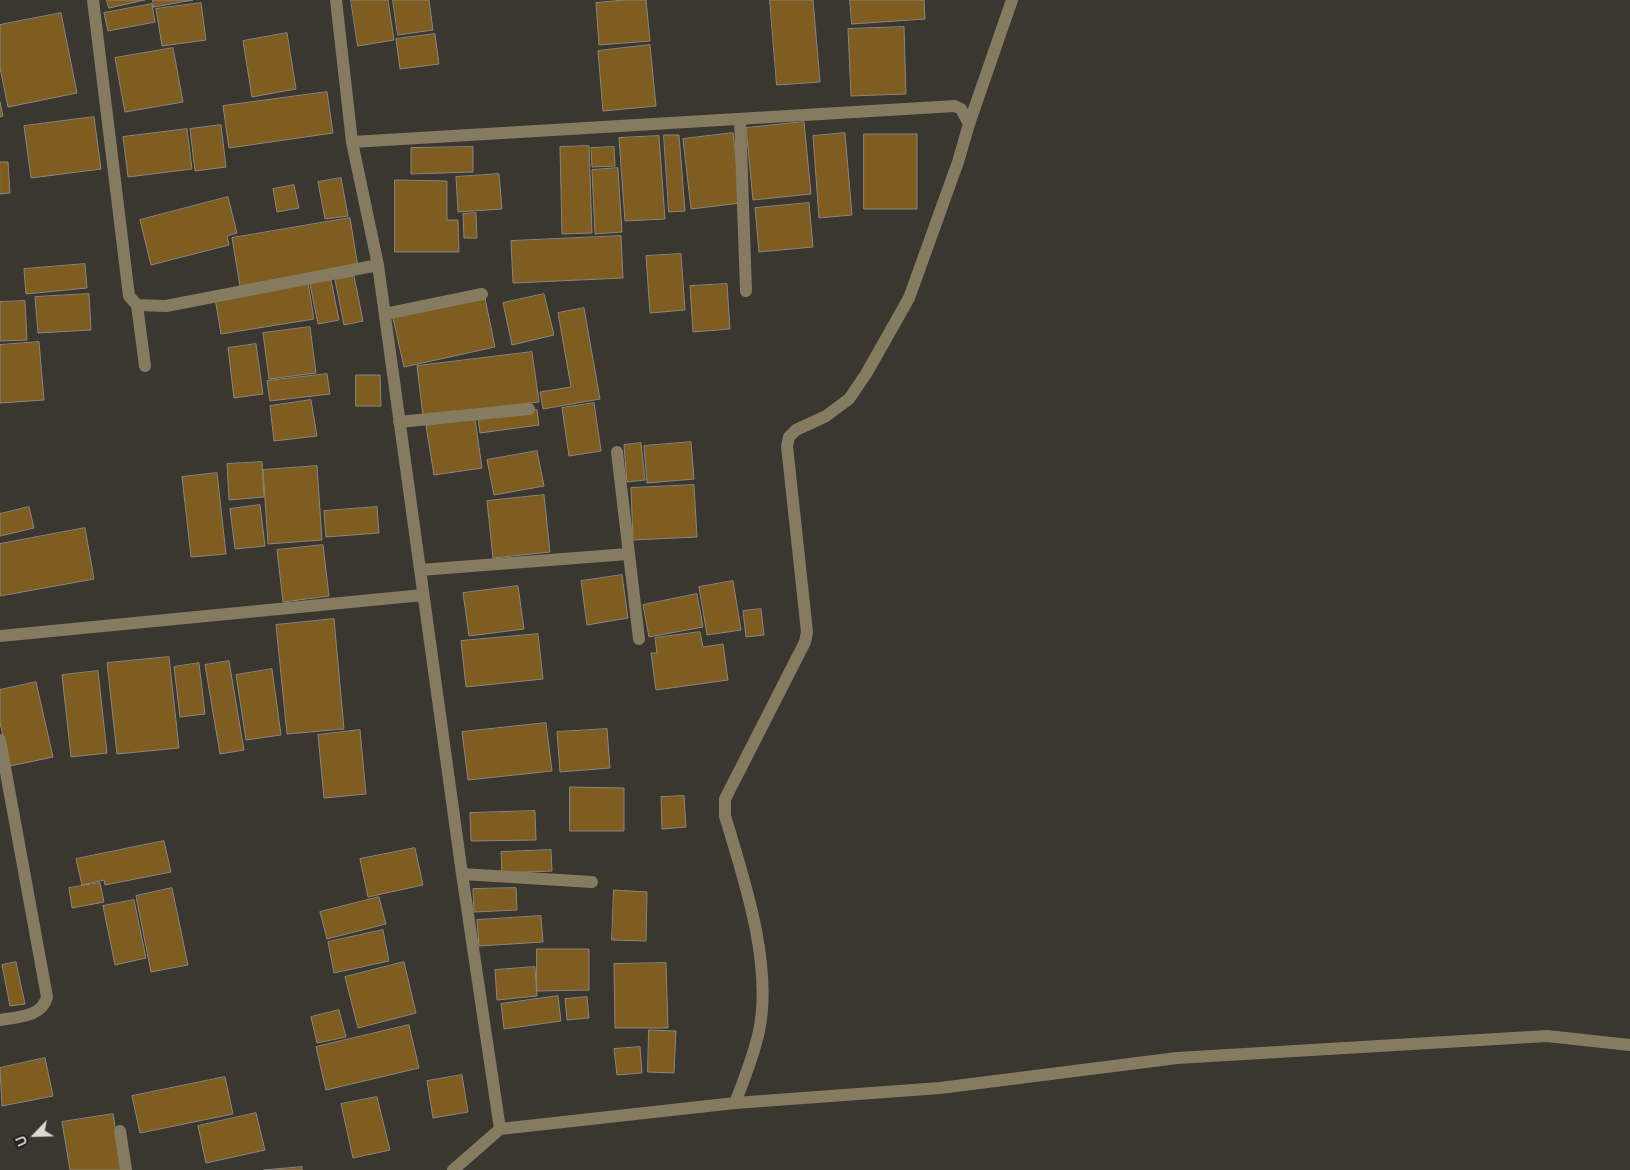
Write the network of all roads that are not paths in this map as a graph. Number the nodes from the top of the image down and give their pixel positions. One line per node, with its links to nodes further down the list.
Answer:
1 (93, 0): 10 (street)
2 (336, 0): 6 (street)
3 (1012, 0): 5 (street)
4 (740, 119): 5 (street); 6 (street); 8 (street)
5 (969, 124): 26 (street)
6 (352, 142): 7 (street)
7 (378, 265): 10 (street); 11 (street)
8 (746, 290)
9 (482, 294): 11 (street)
10 (137, 305): 12 (street)
11 (385, 314): 14 (street)
12 (145, 366)
13 (529, 409): 14 (street)
14 (399, 422): 17 (street)
15 (617, 452): 16 (street)
16 (628, 554): 17 (street); 20 (street)
17 (420, 570): 18 (street)
18 (423, 595): 19 (street); 22 (street)
19 (0, 636)
20 (639, 639)
21 (0, 740): 24 (street)
22 (462, 874): 23 (street); 27 (street)
23 (592, 882)
24 (0, 1020)
25 (1630, 1045): 26 (street)
26 (735, 1104): 27 (street)
27 (500, 1129): 30 (street)
28 (120, 1132): 29 (street)
29 (126, 1170)
30 (453, 1170)

